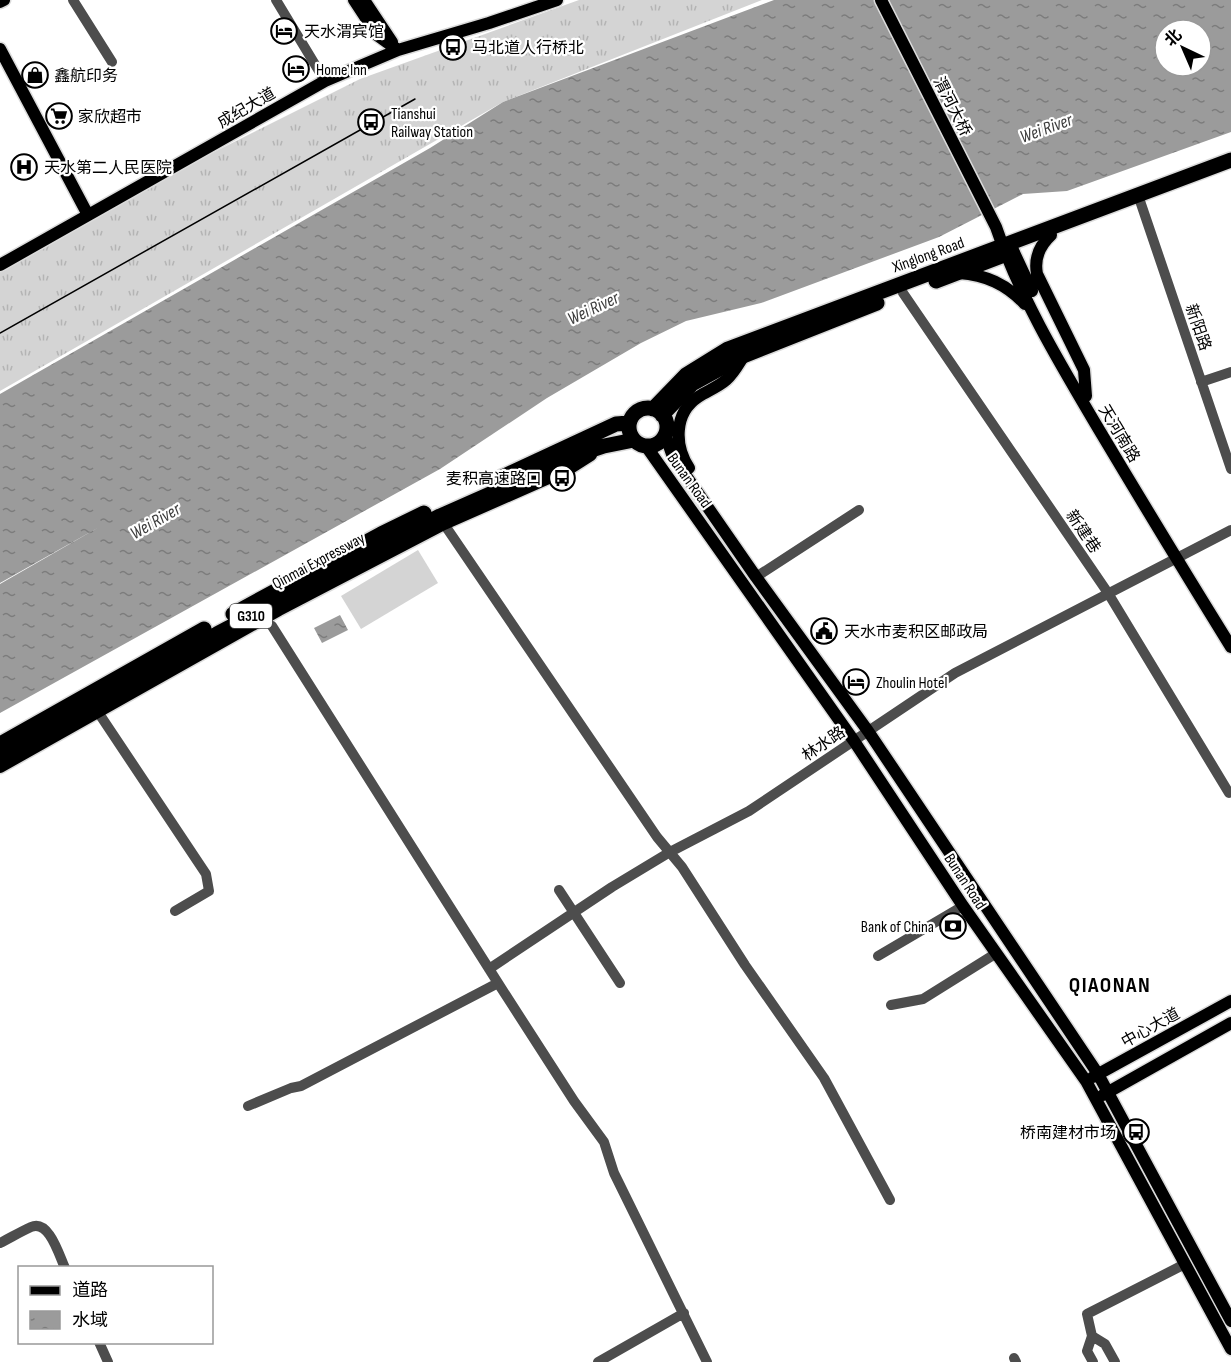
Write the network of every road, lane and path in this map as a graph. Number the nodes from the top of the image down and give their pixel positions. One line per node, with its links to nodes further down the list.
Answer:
1 (4, 0): 9 (main road)
2 (73, 0): 12 (street)
3 (276, 0): 13 (street)
4 (354, 0): 11 (main road)
5 (364, 0): 11 (main road)
6 (557, 0): 11 (main road, 成纪大道)
7 (881, 0): 18 (main road, 渭河大桥)
8 (889, 0): 18 (main road, 渭河大桥)
9 (0, 2)
10 (0, 49): 17 (main road)
11 (398, 51): 13 (main road, 成纪大道)
12 (112, 62)
13 (325, 81): 17 (main road, 成纪大道)
14 (1231, 160): 16 (highway, Xinglong Road)
15 (1231, 170): 16 (highway, Xinglong Road)
16 (1139, 198): 19 (highway, Xinglong Road); 20 (highway, Xinglong Road); 27 (street, 新阳路)
17 (88, 214): 21 (main road, 成纪大道)
18 (1000, 226): 20 (main road, 天河南路)
19 (1051, 235): 20 (highway, Xinglong Road); 28 (main road)
20 (1008, 248): 22 (highway, Xinglong Road); 24 (main road, 天河南路); 28 (main road, 天河南路); 29 (highway, Xinglong Road)
21 (0, 264)
22 (958, 273): 23 (highway, Xinglong Road); 24 (main road)
23 (903, 293): 25 (highway, Xinglong Road); 44 (street, 新建巷)
24 (1034, 313): 42 (main road, 天河南路)
25 (743, 356): 29 (highway, Xinglong Road); 38 (main road)
26 (1231, 372): 27 (street)
27 (1202, 382): 35 (street, 新阳路)
28 (1086, 396): 42 (main road, 天河南路)
29 (658, 412): 30 (highway); 31 (highway)
30 (630, 423): 32 (highway); 37 (highway, Qinmai Expressway / G310)
31 (665, 434): 32 (highway); 34 (main road, Bunan Road)
32 (640, 443): 33 (highway, Qinmai Expressway / G310); 36 (main road, Bunan Road)
33 (604, 446): 37 (highway, Qinmai Expressway / G310); 40 (main road)
34 (681, 467): 36 (main road); 38 (main road, Bunan Road)
35 (1231, 470)
36 (669, 477): 50 (main road, Bunan Road)
37 (508, 480): 51 (highway, Qinmai Expressway / G310); 52 (highway, Qinmai Expressway / G310)
38 (710, 509): 43 (main road, Bunan Road)
39 (859, 510): 43 (street)
40 (444, 524): 48 (main road); 55 (street)
41 (1231, 530): 42 (street, 林水路)
42 (1178, 558): 44 (street, 林水路); 46 (main road, 天河南路); 47 (main road, 天河南路)
43 (756, 577): 49 (main road, Bunan Road)
44 (1108, 593): 49 (street, 林水路); 54 (street, 新建巷)
45 (272, 626): 62 (street)
46 (1231, 634)
47 (1231, 647)
48 (98, 712): 53 (main road); 58 (street)
49 (868, 731): 50 (street, 林水路); 68 (main road, Bunan Road)
50 (854, 741): 55 (street, 林水路); 57 (main road, Bunan Road)
51 (0, 744)
52 (0, 757)
53 (0, 766)
54 (1229, 793)
55 (670, 852): 59 (street, 林水路); 73 (street)
56 (559, 890): 59 (street)
57 (963, 906): 60 (main road, Bunan Road); 61 (street)
58 (175, 911)
59 (574, 913): 62 (street, 林水路); 64 (street)
60 (995, 954): 66 (street); 69 (main road, Bunan Road)
61 (878, 956)
62 (489, 969): 63 (street)
63 (498, 983): 72 (street); 77 (street)
64 (620, 983)
65 (1231, 1001): 68 (main road, 中心大道)
66 (891, 1005)
67 (1231, 1023): 70 (main road)
68 (1098, 1074): 69 (main road, 中心大道); 70 (main road, Bunan Road)
69 (1086, 1081): 71 (main road, Bunan Road)
70 (1109, 1092): 71 (main road); 78 (main road, Bunan Road)
71 (1096, 1098): 75 (main road, Bunan Road)
72 (248, 1106)
73 (890, 1200)
74 (0, 1243): 76 (street)
75 (1185, 1263): 79 (street); 81 (main road, Bunan Road)
76 (64, 1266)
77 (684, 1313): 83 (street); 84 (street)
78 (1231, 1321)
79 (1092, 1336): 85 (street); 86 (street)
80 (100, 1344): 82 (street)
81 (1231, 1349)
82 (108, 1362)
83 (598, 1362)
84 (707, 1362)
85 (1093, 1362)
86 (1115, 1362)

